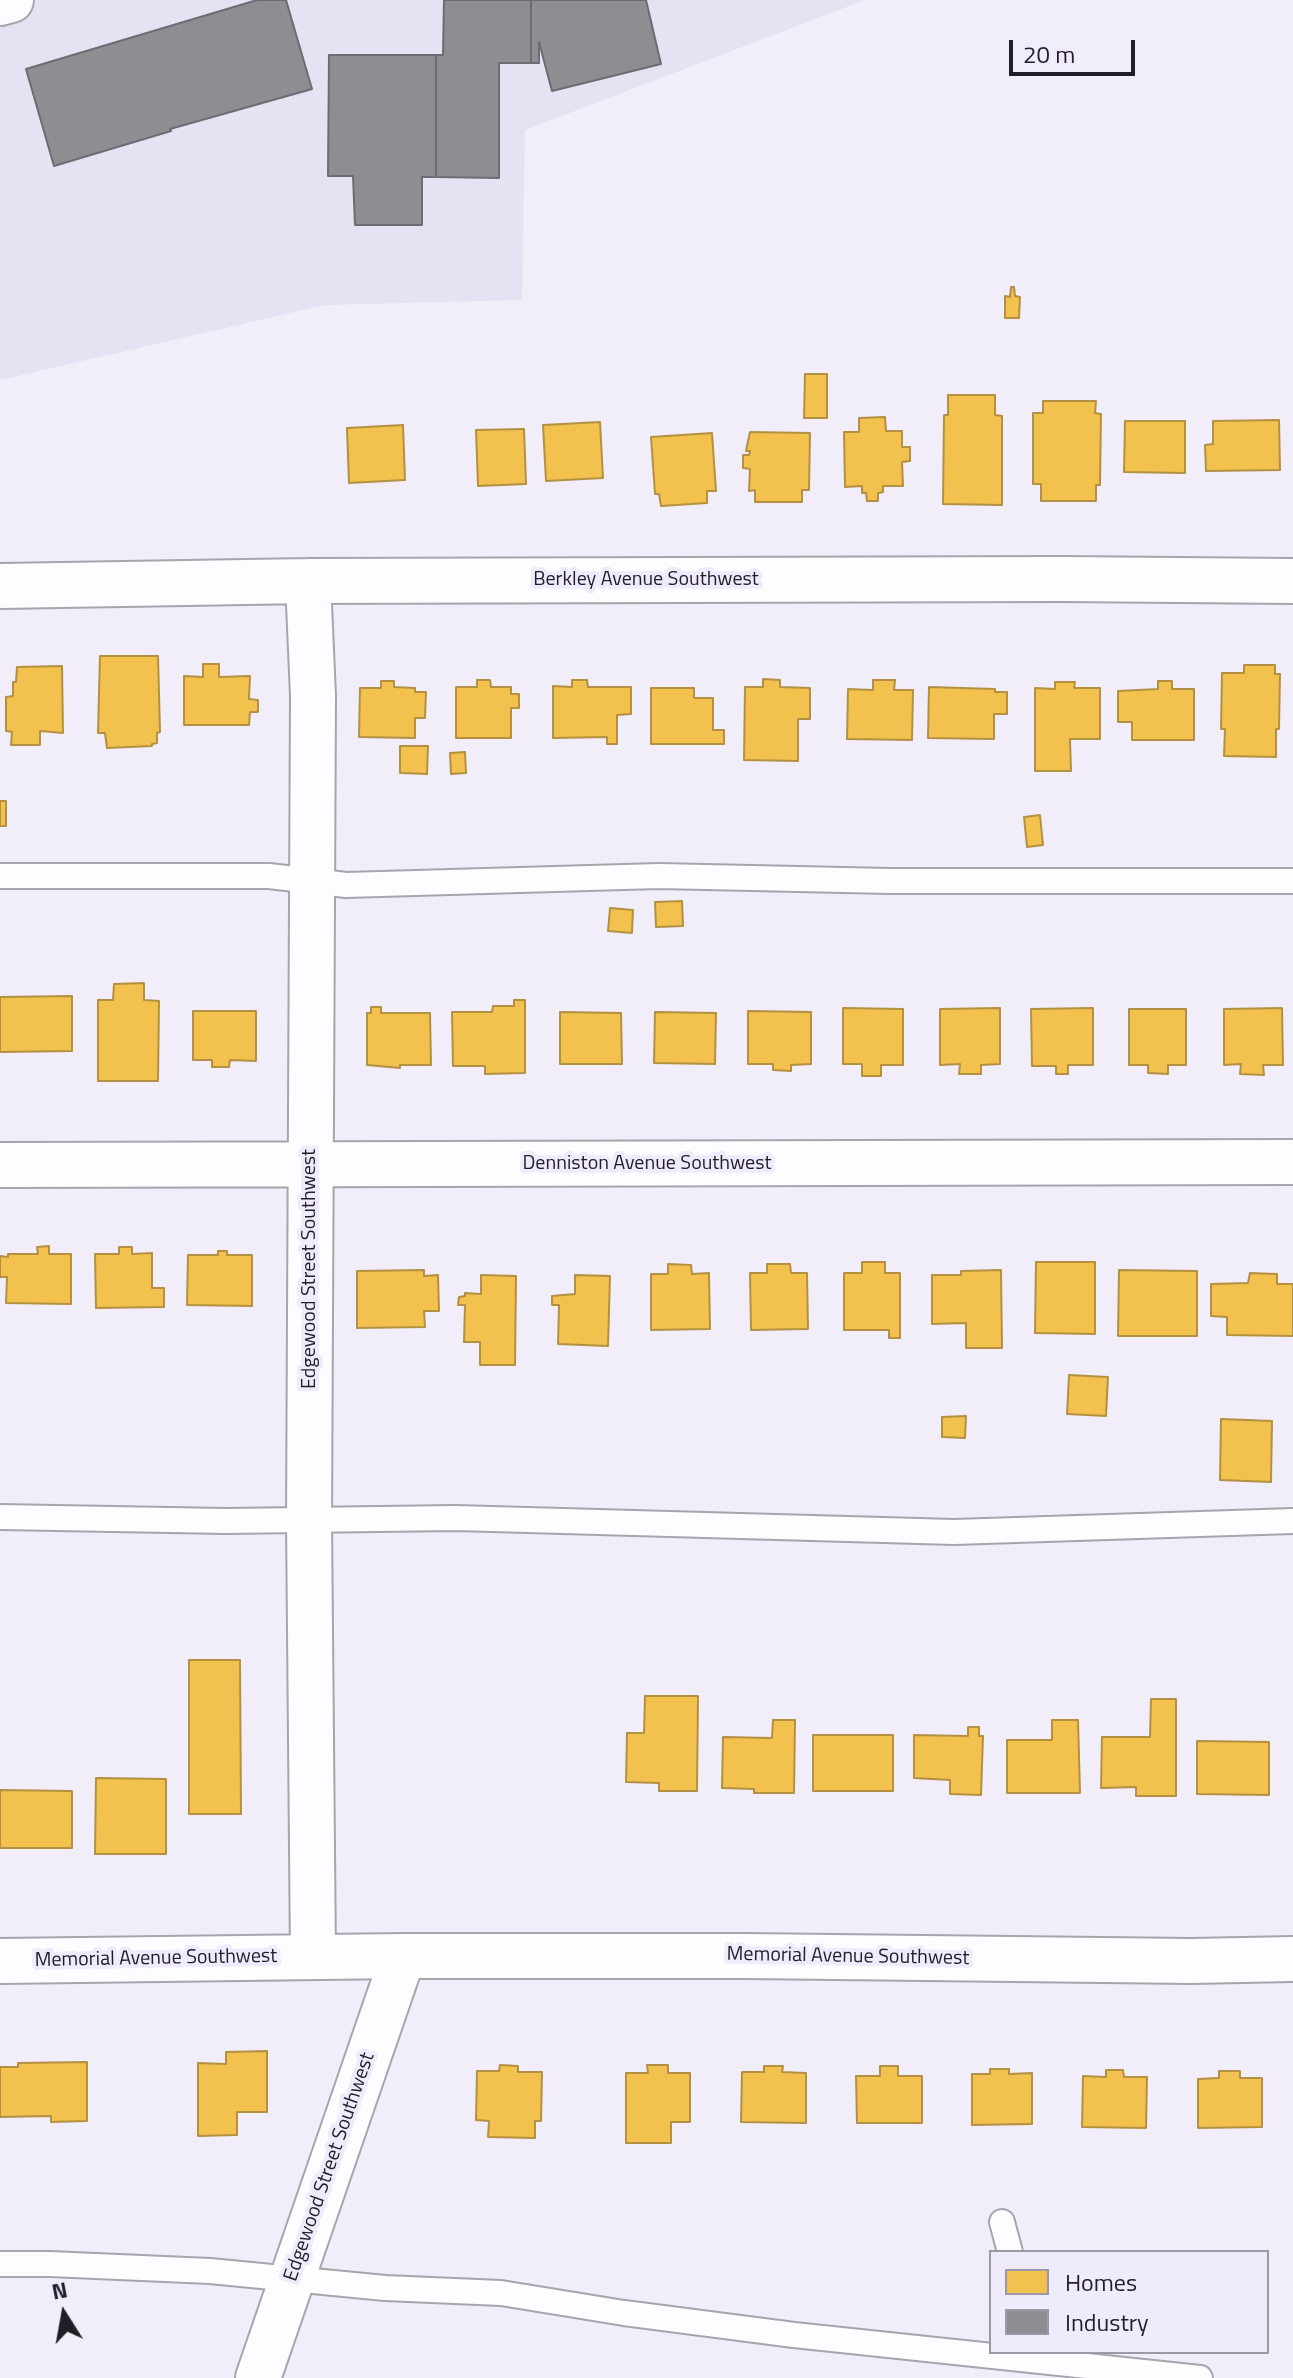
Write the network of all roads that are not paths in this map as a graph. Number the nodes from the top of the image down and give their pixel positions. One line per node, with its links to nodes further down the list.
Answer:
1 (11, 0): 2 (street)
2 (0, 3)
3 (308, 581): 4 (street, Berkley Avenue Southwest); 5 (street, Berkley Avenue Southwest); 7 (street, Edgewood Street Southwest)
4 (1293, 581)
5 (0, 586)
6 (0, 876): 7 (lane)
7 (311, 881): 8 (lane); 11 (street, Edgewood Street Southwest)
8 (1293, 881)
9 (1293, 1162): 11 (street, Denniston Avenue Southwest)
10 (0, 1165): 11 (street, Denniston Avenue Southwest)
11 (310, 1165): 13 (street, Edgewood Street Southwest)
12 (0, 1517): 13 (lane)
13 (309, 1521): 14 (lane); 16 (street, Edgewood Street Southwest)
14 (1293, 1521)
15 (403, 1956): 16 (street, Memorial Avenue Southwest); 17 (street, Memorial Avenue Southwest); 22 (street, Edgewood Street Southwest)
16 (313, 1957): 18 (street, Memorial Avenue Southwest)
17 (1293, 1959)
18 (0, 1961)
19 (1002, 2222): 20 (lane)
20 (1009, 2250)
21 (0, 2264): 22 (lane)
22 (291, 2279): 23 (lane); 25 (street, Edgewood Street Southwest)
23 (989, 2353)
24 (1004, 2354): 26 (lane)
25 (258, 2378)
26 (1200, 2378)

